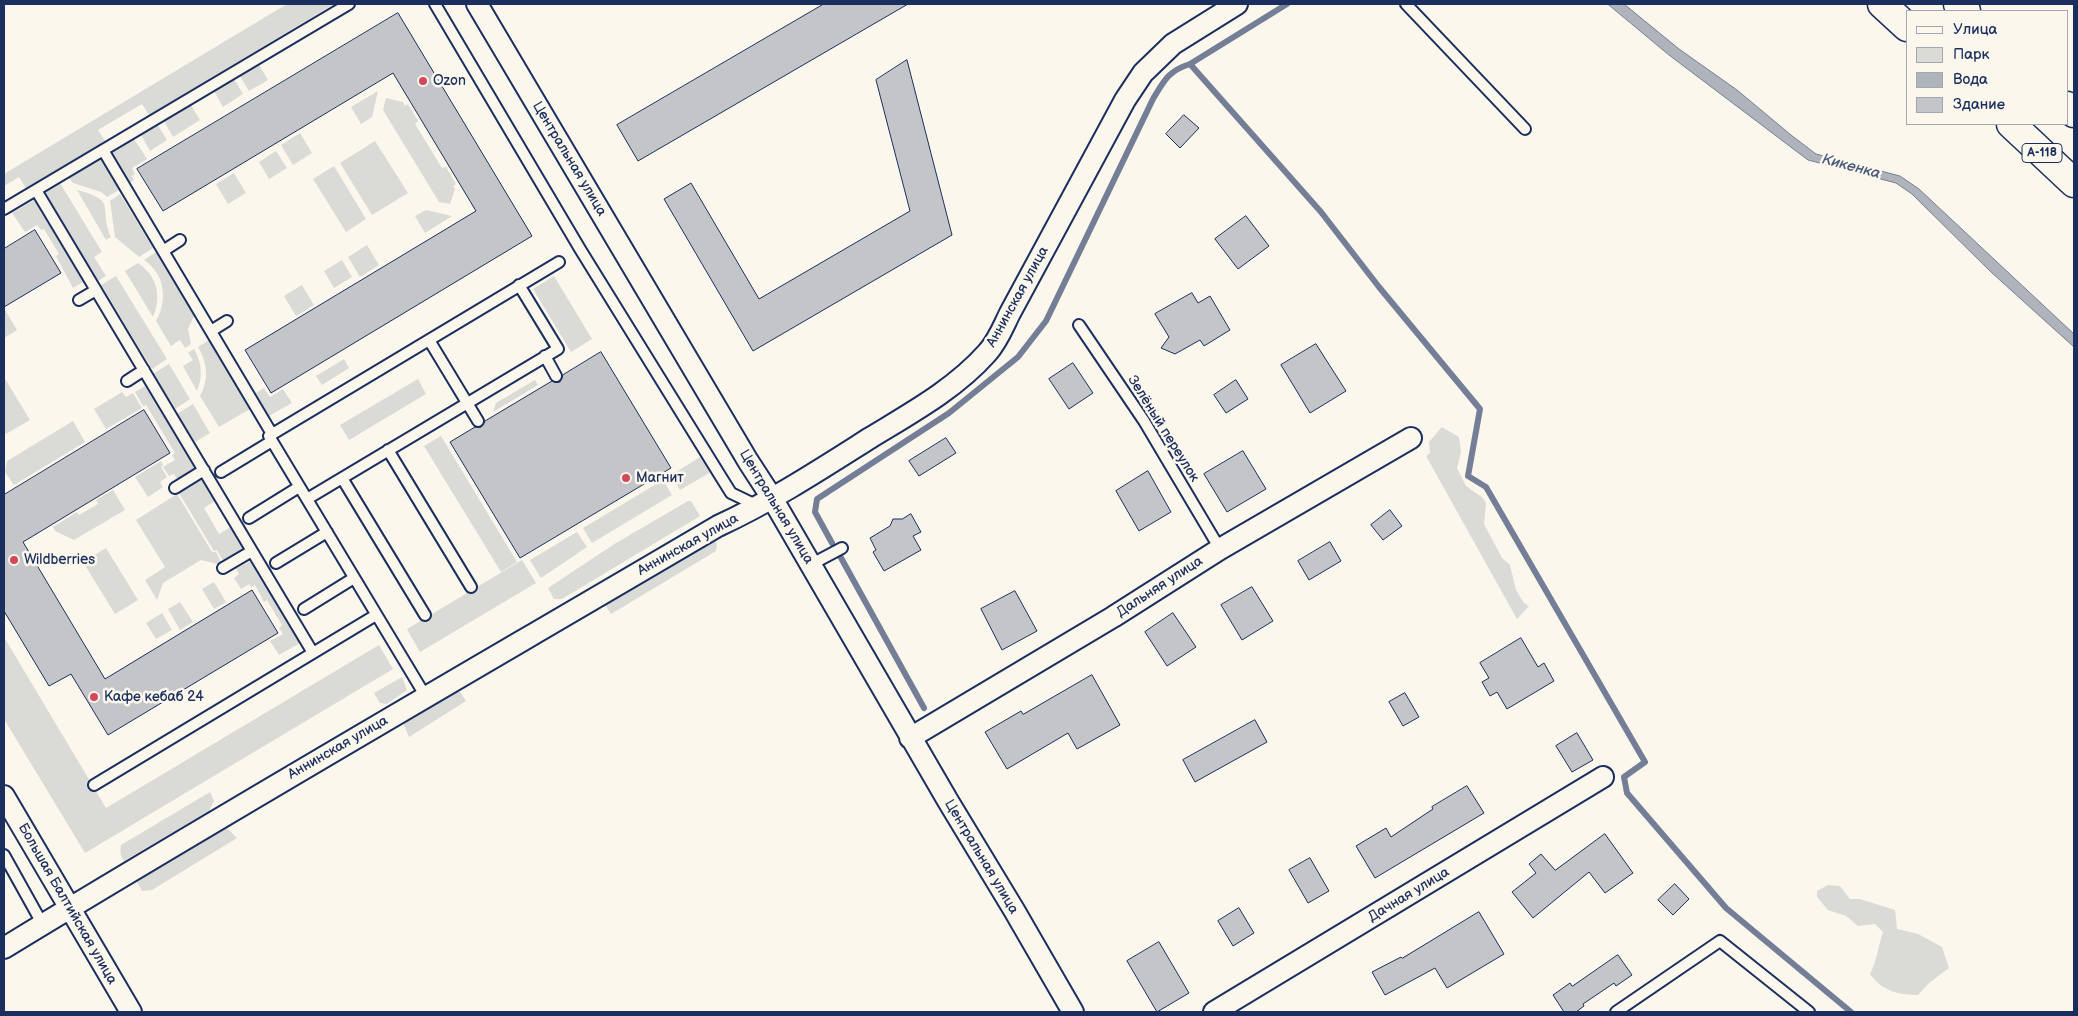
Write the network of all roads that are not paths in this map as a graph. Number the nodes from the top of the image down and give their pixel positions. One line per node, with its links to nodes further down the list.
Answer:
1 (349, 4): 10 (lane)
2 (435, 4): 39 (lane)
3 (477, 4): 39 (street, Центральная улица)
4 (1237, 4): 39 (street, Аннинская улица)
5 (1406, 4): 9 (lane)
6 (1882, 4): 7 (highway)
7 (1906, 26)
8 (2012, 125): 11 (highway, А-118)
9 (1525, 128)
10 (103, 150): 12 (lane); 15 (lane)
11 (2074, 183)
12 (36, 190): 13 (lane); 18 (lane)
13 (4, 209)
14 (180, 240): 15 (lane)
15 (162, 250): 22 (lane)
16 (558, 262): 17 (lane)
17 (519, 286): 23 (lane); 24 (lane)
18 (96, 290): 19 (lane); 25 (lane)
19 (79, 300)
20 (227, 321): 22 (lane)
21 (1079, 325): 43 (lane, Зелёный переулок)
22 (211, 331): 30 (lane)
23 (429, 340): 28 (lane); 30 (lane)
24 (545, 356): 26 (lane); 28 (lane)
25 (144, 370): 27 (lane); 33 (lane)
26 (556, 376)
27 (127, 381)
28 (467, 403): 29 (lane); 32 (lane)
29 (478, 421)
30 (272, 437): 34 (lane); 36 (lane)
31 (1411, 438): 43 (street, Дальняя улица)
32 (388, 450): 35 (lane); 49 (lane)
33 (204, 470): 37 (lane); 44 (lane)
34 (221, 472)
35 (342, 478): 38 (lane); 52 (lane)
36 (300, 487): 38 (lane); 40 (lane)
37 (175, 488)
38 (307, 499): 41 (lane)
39 (766, 502): 46 (street, Центральная улица); 54 (street, Аннинская улица)
40 (249, 518)
41 (327, 532): 45 (lane); 48 (lane)
42 (842, 548): 46 (lane)
43 (1220, 549): 55 (street, Дальняя улица)
44 (252, 551): 47 (lane); 53 (lane)
45 (276, 563)
46 (810, 564): 55 (street, Центральная улица)
47 (223, 568)
48 (354, 578): 50 (lane); 51 (lane)
49 (471, 587)
50 (304, 609)
51 (376, 615): 53 (lane); 54 (lane)
52 (425, 615)
53 (313, 653): 57 (lane)
54 (426, 697): 60 (street, Аннинская улица)
55 (910, 738): 64 (street, Центральная улица)
56 (1603, 776): 65 (street, Дачная улица)
57 (94, 785)
58 (4, 796): 60 (street, Большая Балтийская улица)
59 (4, 855): 61 (lane)
60 (70, 908): 61 (street, Аннинская улица); 63 (street, Большая Балтийская улица)
61 (42, 924): 62 (street, Аннинская улица)
62 (4, 948)
63 (130, 1012)
64 (1073, 1012)
65 (1214, 1012)
66 (1616, 1012): 67 (lane)
67 (1809, 1012)

